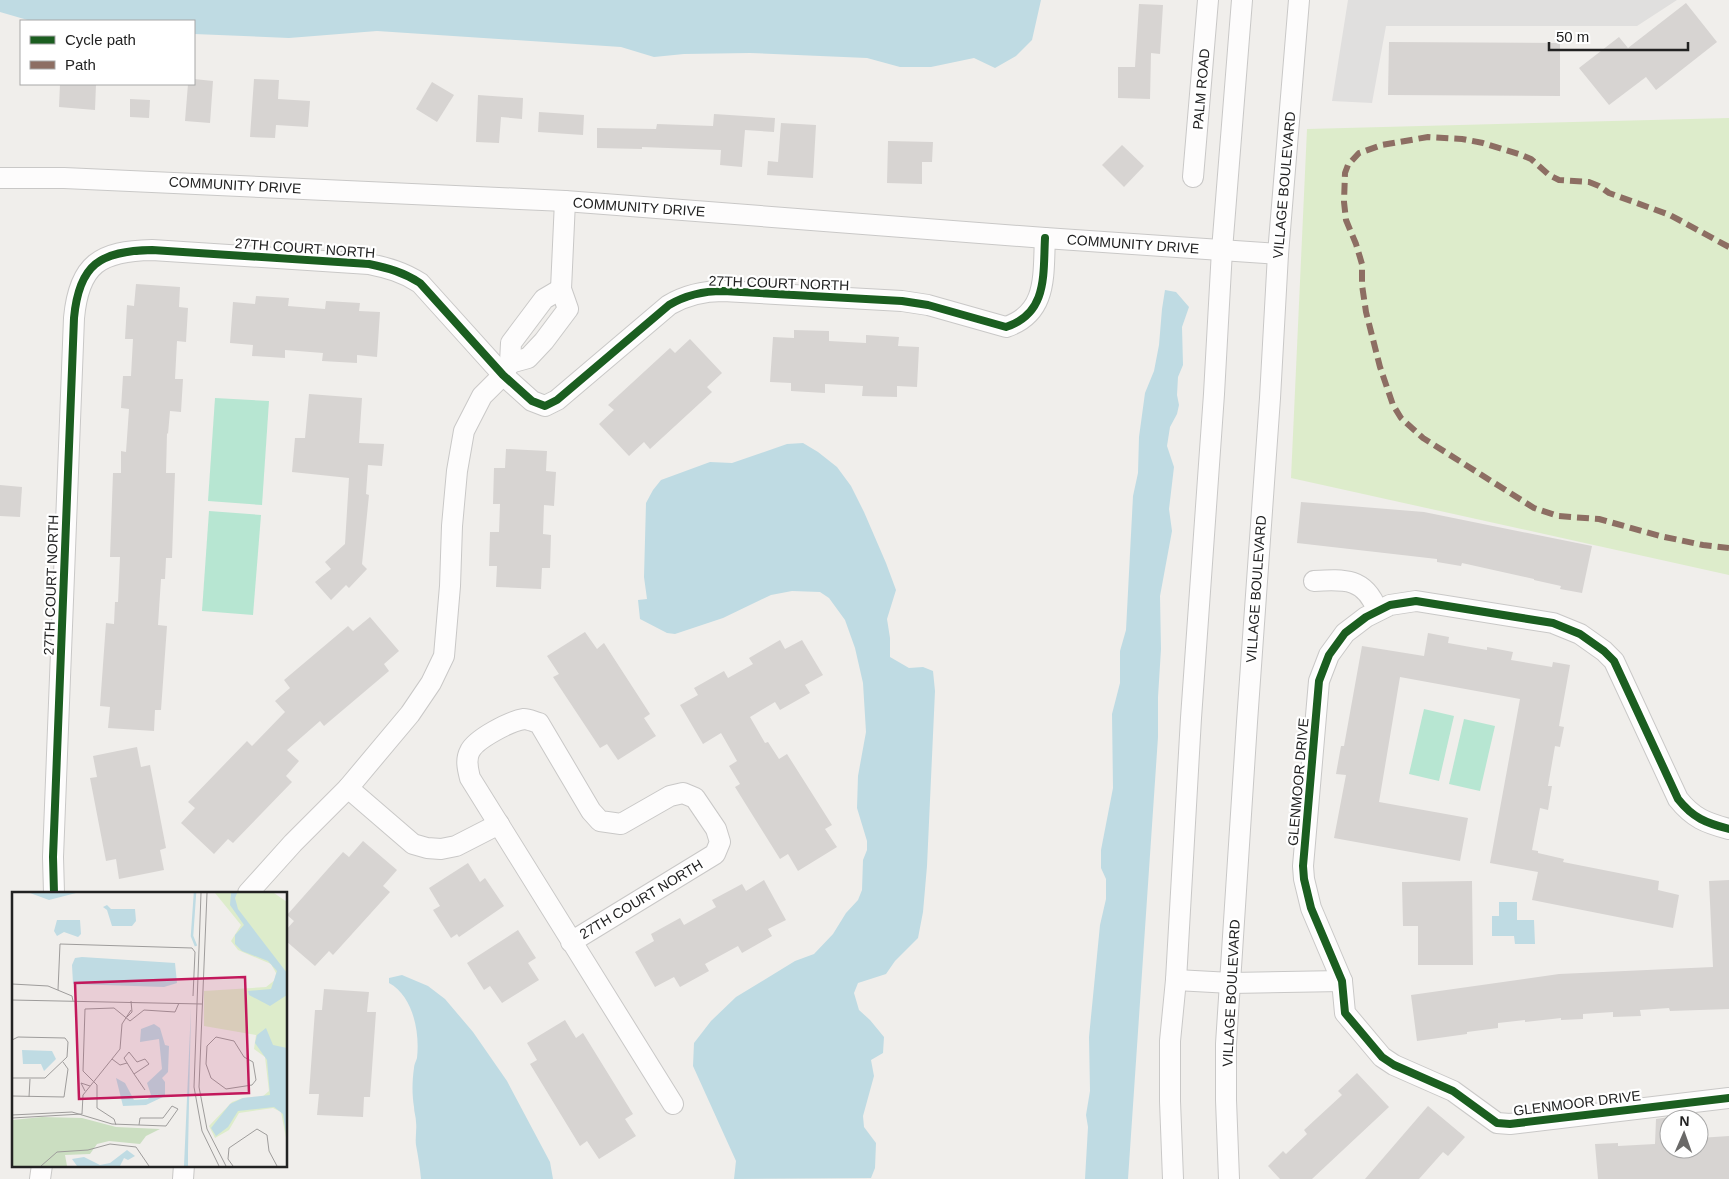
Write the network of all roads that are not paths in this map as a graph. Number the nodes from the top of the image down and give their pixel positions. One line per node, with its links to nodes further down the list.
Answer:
1 (1208, 0): 4 (street, PALM ROAD)
2 (1242, 0): 8 (street)
3 (1299, 0): 9 (street, VILLAGE BOULEVARD)
4 (1193, 177)
5 (0, 178): 6 (street, COMMUNITY DRIVE)
6 (564, 201): 7 (street, COMMUNITY DRIVE); 10 (street)
7 (1045, 238): 8 (street, COMMUNITY DRIVE); 10 (street, 27TH COURT NORTH)
8 (1222, 250): 9 (street, COMMUNITY DRIVE); 19 (street)
9 (1278, 254): 21 (street, VILLAGE BOULEVARD)
10 (506, 369): 13 (street); 16 (street, 27TH COURT NORTH)
11 (1314, 581): 12 (street)
12 (1378, 610): 15 (street, GLENMOOR DRIVE); 20 (street, GLENMOOR DRIVE)
13 (348, 788): 14 (street); 17 (street)
14 (499, 824): 18 (street, 27TH COURT NORTH); 18 (street, 27TH COURT NORTH)
15 (1729, 829)
16 (54, 892)
17 (249, 892)
18 (571, 942): 23 (street, 27TH COURT NORTH)
19 (1176, 980): 21 (street); 28 (street)
20 (1342, 981): 21 (street); 22 (street, GLENMOOR DRIVE)
21 (1231, 983): 29 (street, VILLAGE BOULEVARD)
22 (1729, 1098)
23 (673, 1104)
24 (42, 1166): 26 (street)
25 (184, 1166): 27 (street)
26 (40, 1179)
27 (183, 1179)
28 (1173, 1179)
29 (1229, 1179)

